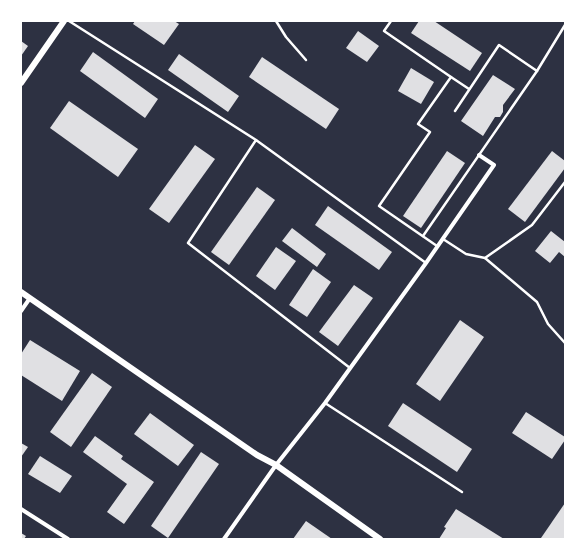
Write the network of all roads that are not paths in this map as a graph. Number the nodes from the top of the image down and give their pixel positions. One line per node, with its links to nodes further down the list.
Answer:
1 (64, 21): 9 (street)
2 (69, 21): 12 (lane)
3 (276, 21): 6 (lane)
4 (391, 21): 8 (lane)
5 (565, 25): 7 (lane)
6 (306, 60)
7 (537, 71): 10 (lane); 13 (lane)
8 (451, 76): 10 (lane); 15 (lane)
9 (21, 83)
10 (469, 89): 11 (lane)
11 (455, 111)
12 (256, 140): 19 (lane); 24 (lane)
13 (479, 155): 15 (lane); 16 (street)
14 (565, 182): 18 (lane)
15 (423, 236): 17 (lane)
16 (443, 238): 17 (street); 18 (lane)
17 (438, 246): 19 (street)
18 (485, 258): 23 (lane)
19 (426, 263): 24 (street)
20 (21, 292): 21 (street)
21 (30, 298): 22 (street); 26 (street)
22 (21, 311)
23 (565, 343)
24 (350, 368): 25 (street)
25 (325, 403): 26 (street); 27 (lane)
26 (276, 466): 30 (street); 31 (street)
27 (462, 492)
28 (21, 509): 29 (street)
29 (68, 539)
30 (224, 539)
31 (380, 539)

